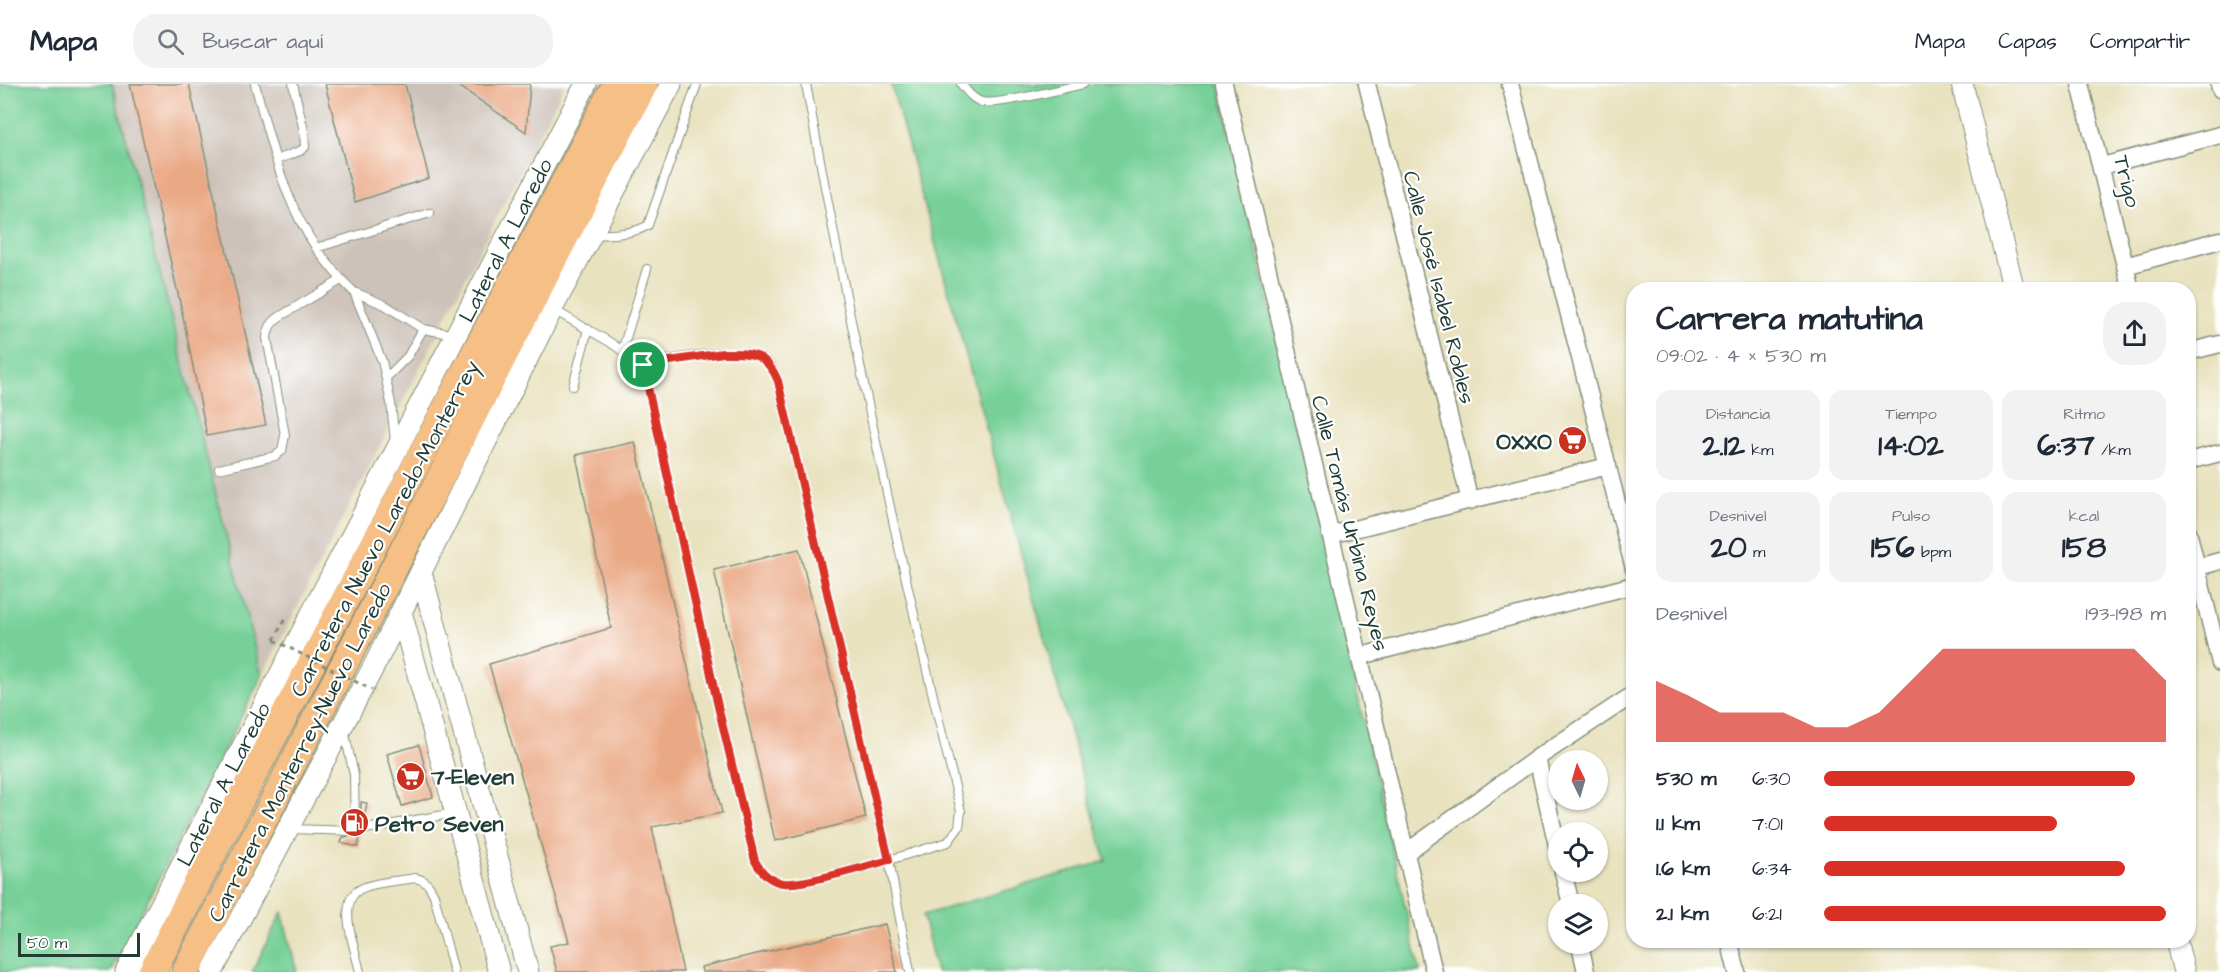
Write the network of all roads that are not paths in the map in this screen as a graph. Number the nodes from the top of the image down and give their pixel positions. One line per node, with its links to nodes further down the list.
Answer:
1 (255, 84): 19 (lane)
2 (293, 84): 19 (lane)
3 (586, 84): 34 (street, Lateral A Laredo)
4 (616, 84): 70 (highway, Carretera Nuevo Laredo-Monterrey)
5 (644, 84): 22 (highway, Carretera Monterrey-Nuevo Laredo)
6 (670, 84): 22 (street)
7 (697, 84): 22 (lane)
8 (806, 84): 65 (lane)
9 (961, 84): 10 (lane)
10 (1083, 84)
11 (1224, 84): 47 (street, Calle Tomás Urbina Reyes)
12 (1367, 84): 46 (street, Calle José Isabel Robles)
13 (1510, 84): 44 (street)
14 (1962, 84): 28 (street)
15 (2080, 84): 20 (street, Trigo)
16 (2219, 84): 17 (street)
17 (2220, 89)
18 (2220, 135): 20 (street)
19 (276, 160): 24 (lane)
20 (2102, 165): 25 (street, Trigo)
21 (430, 213): 24 (lane)
22 (581, 231): 31 (highway, Carretera Monterrey-Nuevo Laredo)
23 (2220, 240): 25 (street)
24 (316, 248): 27 (lane)
25 (2125, 266): 29 (street, Trigo)
26 (646, 269): 37 (lane)
27 (341, 280): 30 (lane); 45 (lane)
28 (2012, 282)
29 (2129, 282)
30 (354, 292): 32 (lane); 39 (lane)
31 (542, 304): 33 (lane); 52 (street); 71 (highway, Carretera Monterrey-Nuevo Laredo)
32 (423, 329): 34 (lane); 39 (lane)
33 (588, 329): 37 (lane); 40 (lane)
34 (456, 335): 41 (street, Lateral A Laredo)
35 (2220, 344): 36 (street)
36 (2196, 349)
37 (622, 351): 38 (lane)
38 (643, 365): 65 (lane); 65 (lane)
39 (387, 377): 41 (lane)
40 (573, 386)
41 (395, 449): 69 (street, Lateral A Laredo)
42 (2220, 453): 43 (street)
43 (2196, 459)
44 (1608, 466): 46 (street); 48 (street)
45 (219, 469)
46 (1470, 501): 47 (street)
47 (1330, 535): 55 (street, Calle Tomás Urbina Reyes)
48 (1626, 537)
49 (2196, 560): 51 (street)
50 (2220, 561): 51 (street)
51 (2198, 567): 56 (street)
52 (421, 572): 54 (street); 76 (street)
53 (1626, 587): 55 (street)
54 (400, 612): 58 (street); 60 (street)
55 (1361, 656): 64 (street, Calle Tomás Urbina Reyes)
56 (2220, 663)
57 (1626, 699): 59 (street)
58 (342, 725): 62 (street); 63 (lane)
59 (1537, 758): 61 (street); 64 (street)
60 (455, 813): 63 (lane); 75 (street)
61 (1552, 822)
62 (287, 828): 63 (lane); 72 (street)
63 (355, 831)
64 (1407, 852): 78 (street, Calle Tomás Urbina Reyes)
65 (889, 860): 77 (lane)
66 (1731, 948): 80 (street)
67 (2178, 948): 81 (street)
68 (1582, 954): 79 (street)
69 (126, 972)
70 (152, 972)
71 (185, 972)
72 (212, 972)
73 (360, 972): 74 (lane)
74 (454, 972)
75 (499, 972)
76 (528, 972)
77 (910, 972)
78 (1434, 972)
79 (1586, 972)
80 (1737, 972)
81 (2184, 972)

